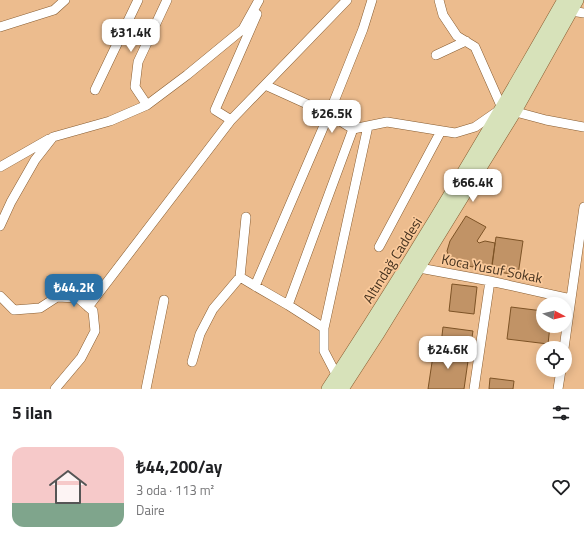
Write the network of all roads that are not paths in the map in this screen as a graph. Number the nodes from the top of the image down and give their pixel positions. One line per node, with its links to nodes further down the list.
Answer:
1 (65, 0): 11 (street)
2 (138, 0): 15 (street)
3 (166, 0): 16 (street)
4 (259, 0): 16 (street)
5 (263, 0): 20 (street)
6 (347, 0): 14 (street)
7 (372, 0): 19 (street)
8 (439, 0): 12 (street)
9 (570, 4): 10 (street); 17 (main road, Altındağ Caddesi); 18 (main road, Altındağ Caddesi)
10 (584, 13)
11 (0, 28)
12 (466, 41): 13 (street); 17 (street)
13 (436, 55)
14 (265, 85): 19 (street); 20 (street)
15 (95, 90)
16 (147, 105): 25 (street)
17 (502, 108): 18 (street); 24 (street); 31 (main road, Altındağ Caddesi)
18 (515, 111): 22 (street); 31 (main road, Altındağ Caddesi)
19 (329, 114): 23 (street); 34 (street)
20 (231, 120): 40 (street)
21 (368, 126): 23 (street); 24 (street); 41 (street)
22 (584, 127)
23 (353, 129): 39 (street)
24 (441, 131): 30 (street)
25 (52, 137): 26 (street); 29 (street)
26 (0, 167)
27 (584, 207): 37 (street)
28 (246, 217): 32 (street)
29 (0, 226)
30 (379, 247)
31 (414, 267): 33 (street, Koca Yusuf Sokak); 43 (main road, Altındağ Caddesi); 48 (main road, Altındağ Caddesi)
32 (240, 277): 34 (street); 42 (street)
33 (490, 281): 36 (street, Koca Yusuf Sokak); 49 (street)
34 (255, 286): 39 (street)
35 (0, 296): 40 (street)
36 (562, 297)
37 (571, 297)
38 (164, 300): 46 (street)
39 (288, 305): 41 (street)
40 (88, 307): 45 (street)
41 (324, 328): 43 (street)
42 (192, 362)
43 (337, 376): 47 (main road, Altındağ Caddesi)
44 (560, 377): 50 (street)
45 (55, 389)
46 (146, 389)
47 (328, 389)
48 (342, 389)
49 (474, 389)
50 (558, 389)

